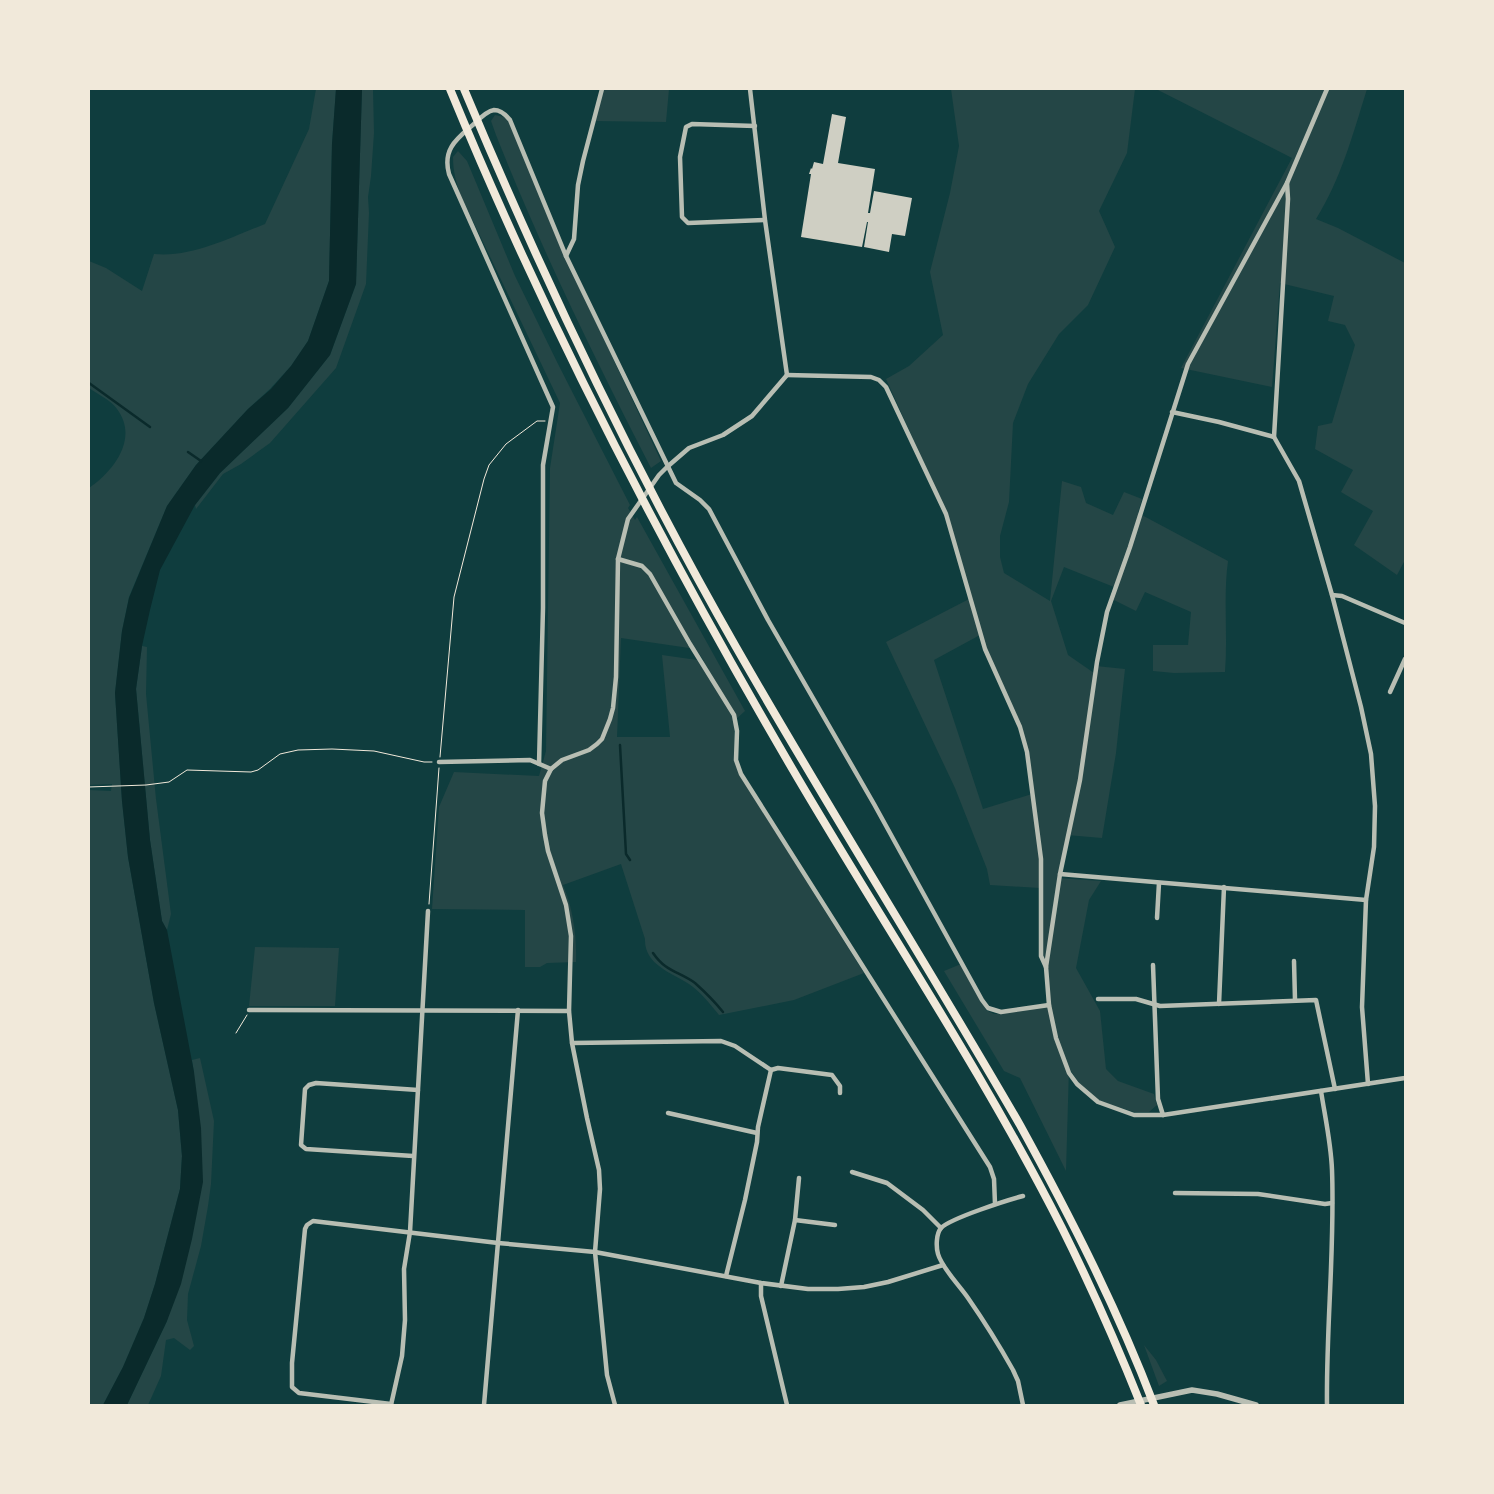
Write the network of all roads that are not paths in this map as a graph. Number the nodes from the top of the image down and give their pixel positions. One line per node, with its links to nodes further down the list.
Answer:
1 (450, 89): 74 (highway)
2 (464, 89): 75 (highway)
3 (602, 89): 9 (street)
4 (750, 89): 6 (street)
5 (1327, 89): 7 (street)
6 (755, 126): 8 (street); 8 (street)
7 (1287, 183): 11 (street); 12 (street)
8 (765, 220): 10 (street)
9 (566, 256): 13 (street); 20 (street)
10 (787, 375): 13 (street); 30 (street)
11 (1172, 412): 12 (street); 22 (street)
12 (1274, 437): 15 (street)
13 (667, 467): 14 (street); 35 (street)
14 (618, 559): 21 (street); 57 (street)
15 (1332, 595): 16 (street); 25 (street)
16 (1405, 623)
17 (1405, 659): 18 (street)
18 (1390, 692)
19 (440, 762): 20 (street)
20 (539, 764): 21 (street)
21 (551, 769): 39 (street)
22 (1060, 874): 23 (street); 30 (street)
23 (1159, 883): 24 (street); 27 (street)
24 (1224, 887): 25 (street); 34 (street)
25 (1366, 900): 43 (street)
26 (428, 911): 37 (street)
27 (1156, 918)
28 (1294, 961): 32 (street)
29 (1152, 965): 33 (street)
30 (1046, 967): 35 (street)
31 (1098, 999): 33 (street)
32 (1295, 1000): 34 (street); 44 (street)
33 (1154, 1003): 34 (street); 49 (street)
34 (1219, 1004)
35 (1049, 1005): 49 (street)
36 (249, 1010): 37 (street)
37 (423, 1010): 38 (street); 45 (street)
38 (518, 1010): 39 (street); 62 (street)
39 (569, 1011): 40 (street)
40 (572, 1043): 41 (street); 63 (street)
41 (771, 1070): 47 (street); 50 (street)
42 (1405, 1078): 43 (street)
43 (1368, 1084): 44 (street)
44 (1335, 1089): 46 (street)
45 (418, 1090): 51 (street); 51 (street)
46 (1321, 1091): 49 (street); 56 (street)
47 (840, 1093)
48 (668, 1113): 50 (street)
49 (1163, 1115)
50 (757, 1133): 65 (street)
51 (413, 1156): 61 (street)
52 (852, 1172): 60 (street)
53 (799, 1178): 58 (street)
54 (1175, 1193): 56 (street)
55 (1023, 1196): 57 (street)
56 (1332, 1203): 77 (street)
57 (995, 1204): 60 (street)
58 (795, 1220): 59 (street); 67 (street)
59 (835, 1225)
60 (941, 1228): 64 (street)
61 (410, 1232): 62 (street); 68 (street); 68 (street)
62 (498, 1243): 63 (street); 69 (street)
63 (595, 1252): 65 (street); 70 (street)
64 (943, 1265): 67 (street); 72 (street)
65 (726, 1276): 66 (street)
66 (761, 1283): 67 (street); 71 (street)
67 (781, 1286)
68 (391, 1404)
69 (484, 1405)
70 (614, 1405)
71 (786, 1405)
72 (1023, 1405)
73 (1120, 1405): 76 (street)
74 (1141, 1405)
75 (1154, 1405)
76 (1256, 1405)
77 (1327, 1405)

